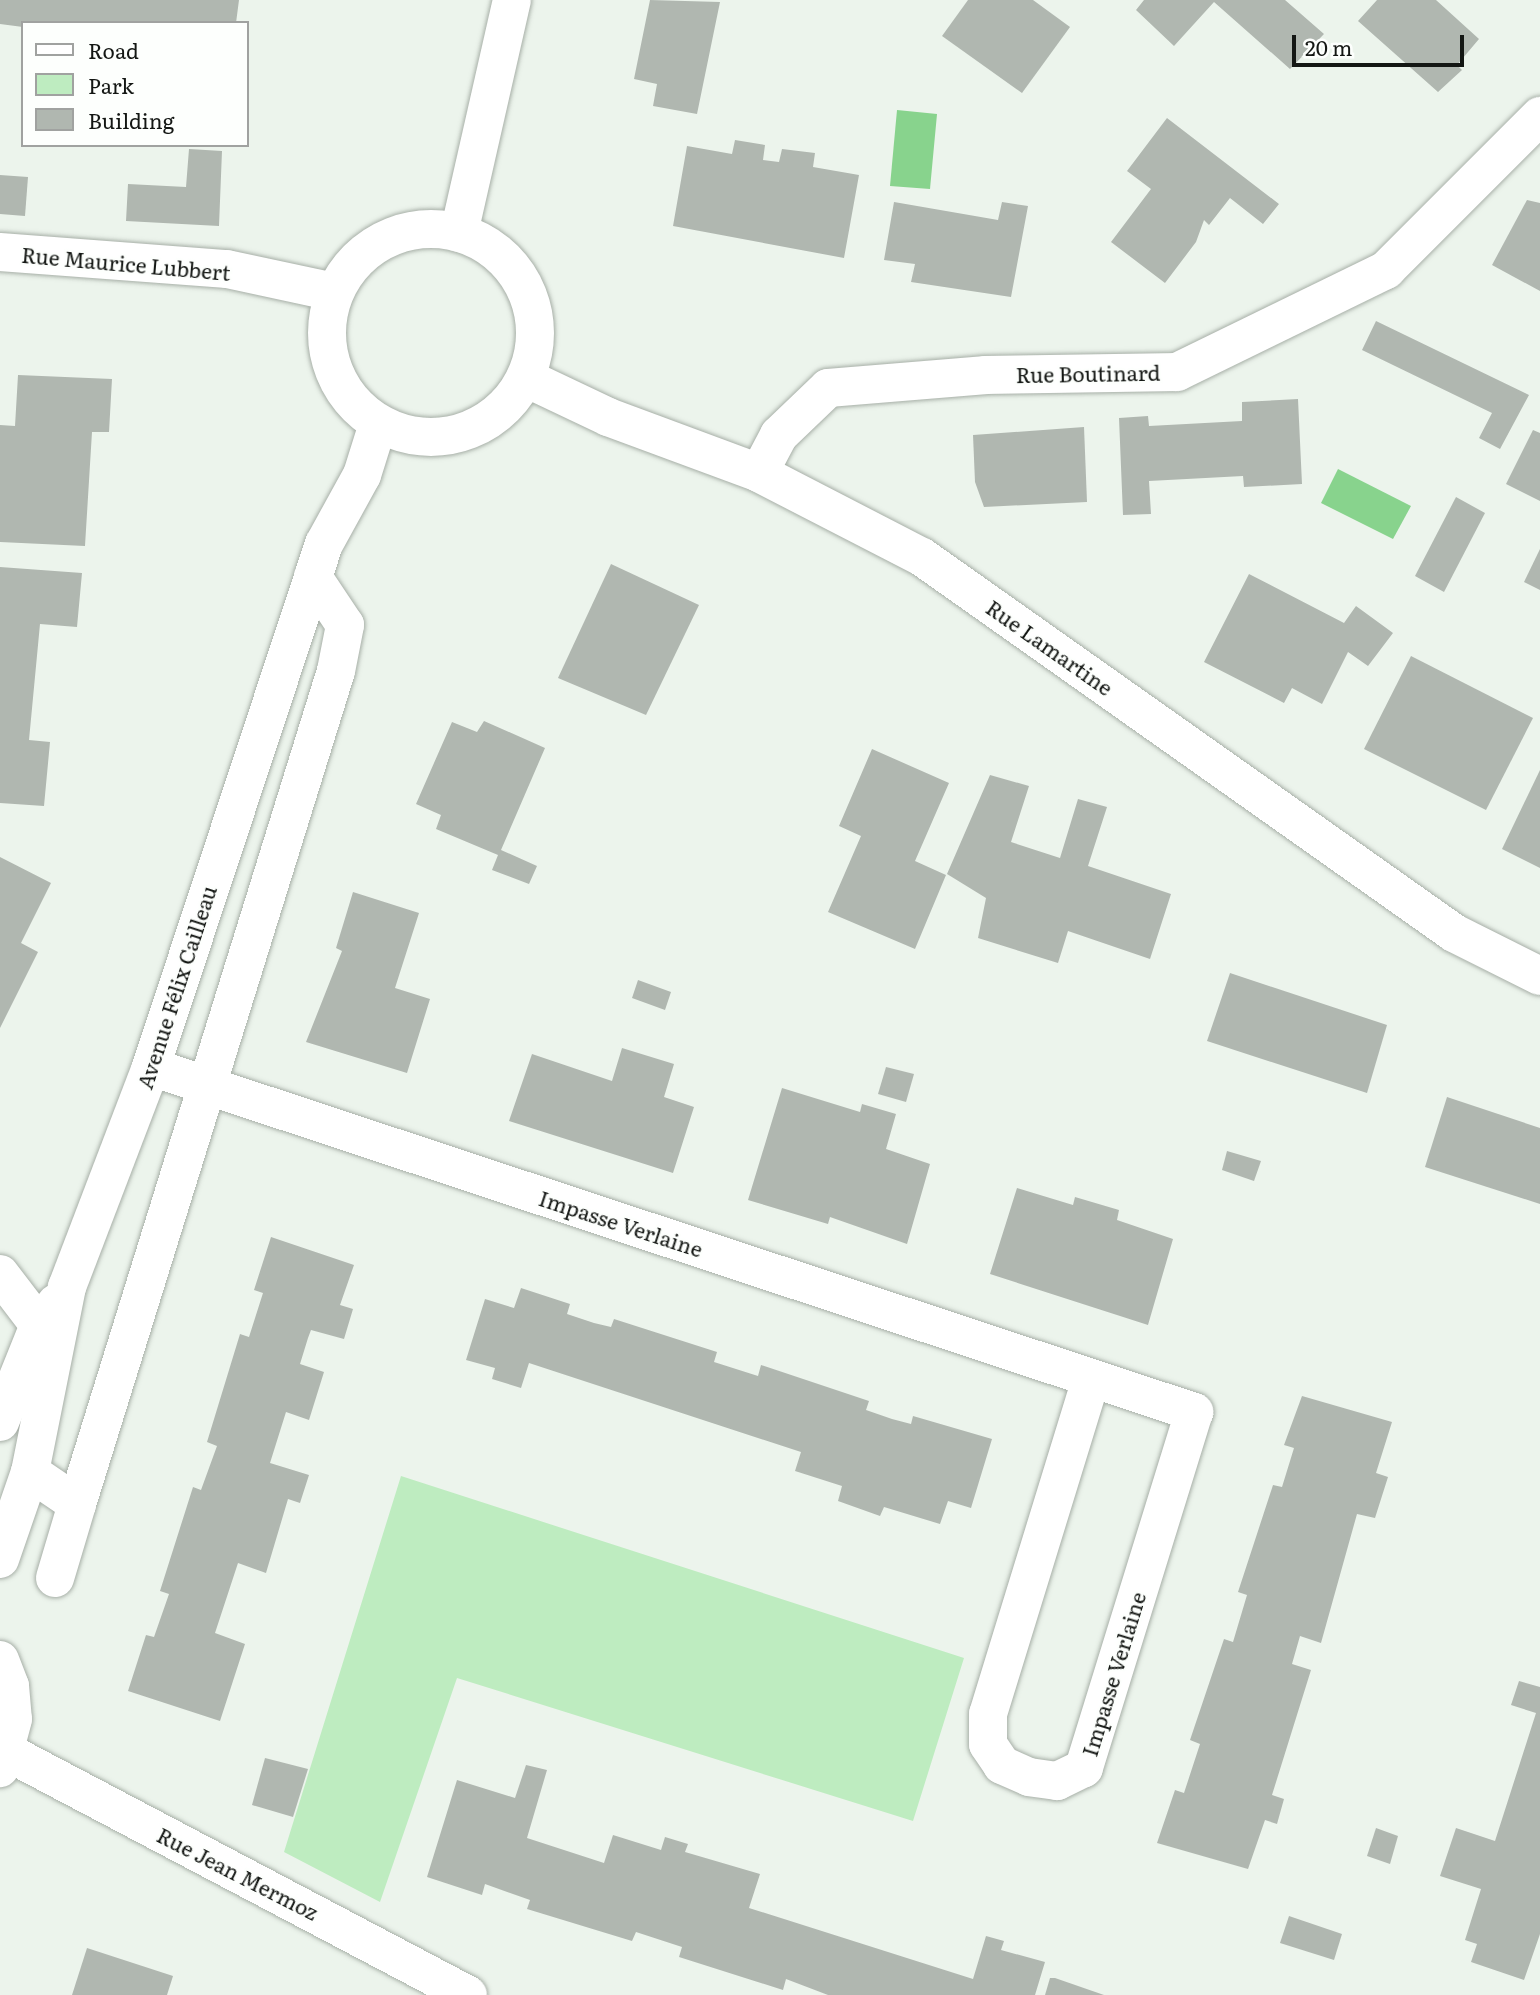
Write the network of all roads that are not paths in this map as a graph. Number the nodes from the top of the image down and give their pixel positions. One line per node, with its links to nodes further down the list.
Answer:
1 (512, 0): 3 (street)
2 (1540, 116): 8 (street, Rue Boutinard)
3 (459, 233): 5 (street); 6 (street)
4 (0, 252): 5 (street, Rue Maurice Lubbert)
5 (334, 292): 7 (street)
6 (526, 378): 7 (street); 8 (street, Rue Lamartine)
7 (377, 424): 9 (street, Avenue Félix Cailleau)
8 (759, 473): 10 (street, Rue Lamartine)
9 (313, 577): 11 (street, Avenue Félix Cailleau); 12 (street)
10 (1540, 976)
11 (150, 1067): 12 (street, Impasse Verlaine); 14 (street, Avenue Félix Cailleau)
12 (208, 1087): 16 (street, Impasse Verlaine); 19 (street)
13 (0, 1274): 15 (street)
14 (67, 1287): 15 (street); 18 (street, Avenue Félix Cailleau)
15 (39, 1325): 17 (street)
16 (1091, 1379): 16 (street, Impasse Verlaine)
17 (0, 1422)
18 (30, 1472): 19 (street); 20 (street, Avenue Félix Cailleau)
19 (77, 1504): 21 (street)
20 (0, 1559)
21 (55, 1578)
22 (0, 1660): 23 (street)
23 (4, 1760): 24 (street, Rue Jean Mermoz)
24 (468, 1995)

